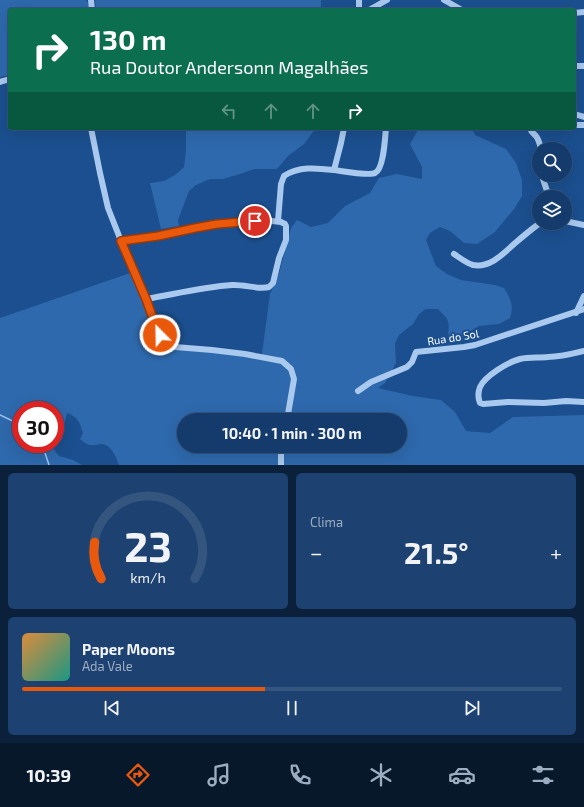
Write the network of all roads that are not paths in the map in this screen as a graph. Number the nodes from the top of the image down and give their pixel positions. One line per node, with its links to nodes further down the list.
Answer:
1 (387, 0): 3 (street)
2 (444, 0): 4 (street)
3 (373, 8)
4 (458, 8)
5 (91, 130): 15 (street)
6 (344, 130): 10 (street)
7 (386, 130): 10 (street)
8 (530, 130): 9 (street)
9 (539, 142)
10 (334, 170): 11 (street)
11 (278, 221): 15 (street); 18 (street)
12 (572, 222): 13 (street)
13 (584, 225)
14 (532, 230): 16 (street)
15 (121, 241): 18 (street)
16 (454, 254)
17 (584, 296): 20 (street)
18 (146, 299): 24 (street)
19 (584, 309): 20 (street, Rua do Sol)
20 (576, 313): 22 (street, Rua do Sol)
21 (584, 350): 23 (street)
22 (358, 391)
23 (584, 402)
24 (288, 413)
25 (281, 453): 26 (street)
26 (281, 465)

